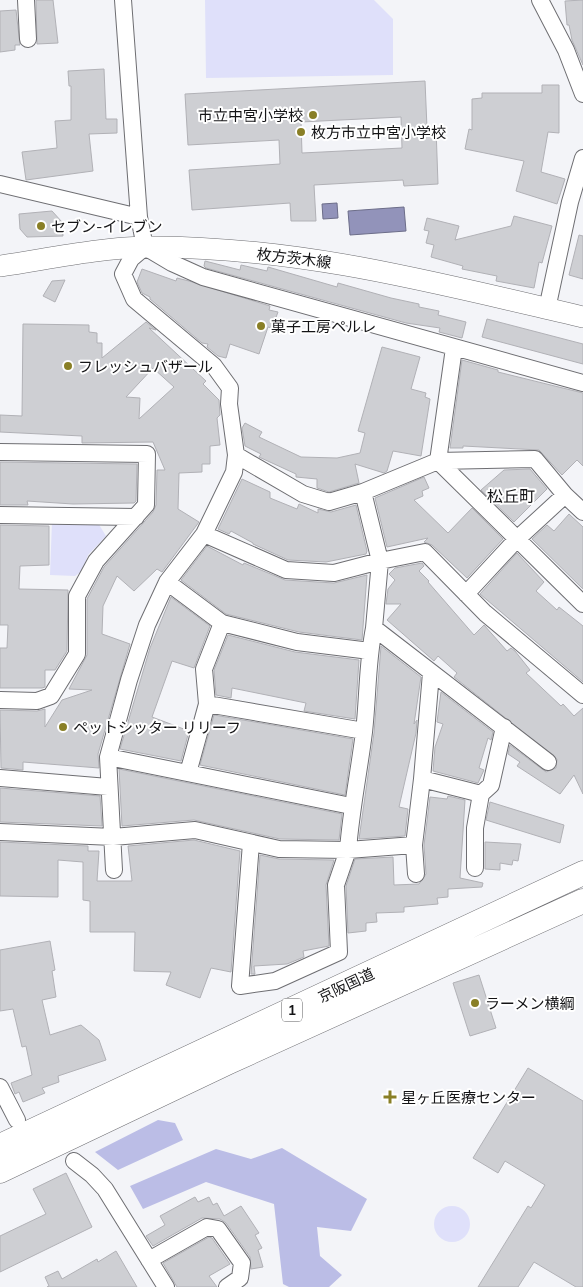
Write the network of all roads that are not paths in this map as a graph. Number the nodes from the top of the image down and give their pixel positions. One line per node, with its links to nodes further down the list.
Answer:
1 (26, 0): 4 (street)
2 (123, 0): 9 (street)
3 (540, 0): 5 (street)
4 (28, 39)
5 (583, 94)
6 (583, 158): 8 (street)
7 (0, 184): 9 (street)
8 (577, 205): 12 (street)
9 (139, 217): 10 (street)
10 (145, 247): 11 (main road, 枚方茨木線); 12 (main road, 枚方茨木線); 14 (street); 17 (street)
11 (0, 266)
12 (547, 309): 13 (main road, 枚方茨木線)
13 (583, 317)
14 (454, 348): 15 (street); 18 (street)
15 (583, 383)
16 (0, 452): 23 (street)
17 (236, 455): 19 (street); 24 (street)
18 (438, 461): 19 (street); 20 (street); 25 (street)
19 (363, 492): 26 (street)
20 (565, 495): 21 (street); 25 (street)
21 (583, 512)
22 (0, 515): 23 (street)
23 (136, 517): 35 (street)
24 (204, 534): 26 (street); 27 (street)
25 (516, 540): 28 (street); 29 (street)
26 (380, 560): 28 (street); 31 (street)
27 (167, 582): 30 (street); 39 (street)
28 (466, 594): 34 (street)
29 (583, 604)
30 (222, 623): 32 (street); 36 (street)
31 (374, 628): 32 (street); 33 (street)
32 (370, 650): 38 (street)
33 (431, 673): 37 (street); 43 (street)
34 (580, 685)
35 (0, 700)
36 (207, 704): 38 (street); 41 (street)
37 (504, 727): 40 (street); 45 (street)
38 (364, 731): 46 (street)
39 (108, 757): 41 (street); 44 (street)
40 (548, 762)
41 (188, 773): 46 (street)
42 (0, 778): 44 (street)
43 (422, 779): 45 (street); 50 (street)
44 (108, 787): 48 (street)
45 (481, 794): 52 (street)
46 (351, 806): 51 (street)
47 (0, 832): 48 (street)
48 (113, 837): 49 (street); 53 (street)
49 (251, 843): 51 (street); 51 (street)
50 (414, 845): 51 (street); 55 (street)
51 (348, 850)
52 (475, 868)
53 (114, 870)
54 (583, 873): 57 (highway, 京阪国道 / 1)
55 (416, 874)
56 (583, 901): 57 (highway, 京阪国道 / 1)
57 (224, 1053): 60 (highway, 京阪国道 / 1); 62 (highway, 京阪国道 / 1)
58 (0, 1087): 59 (street)
59 (17, 1120)
60 (0, 1146)
61 (74, 1161): 63 (street)
62 (0, 1171)
63 (149, 1260): 64 (street); 65 (street)
64 (166, 1287)
65 (227, 1287)

